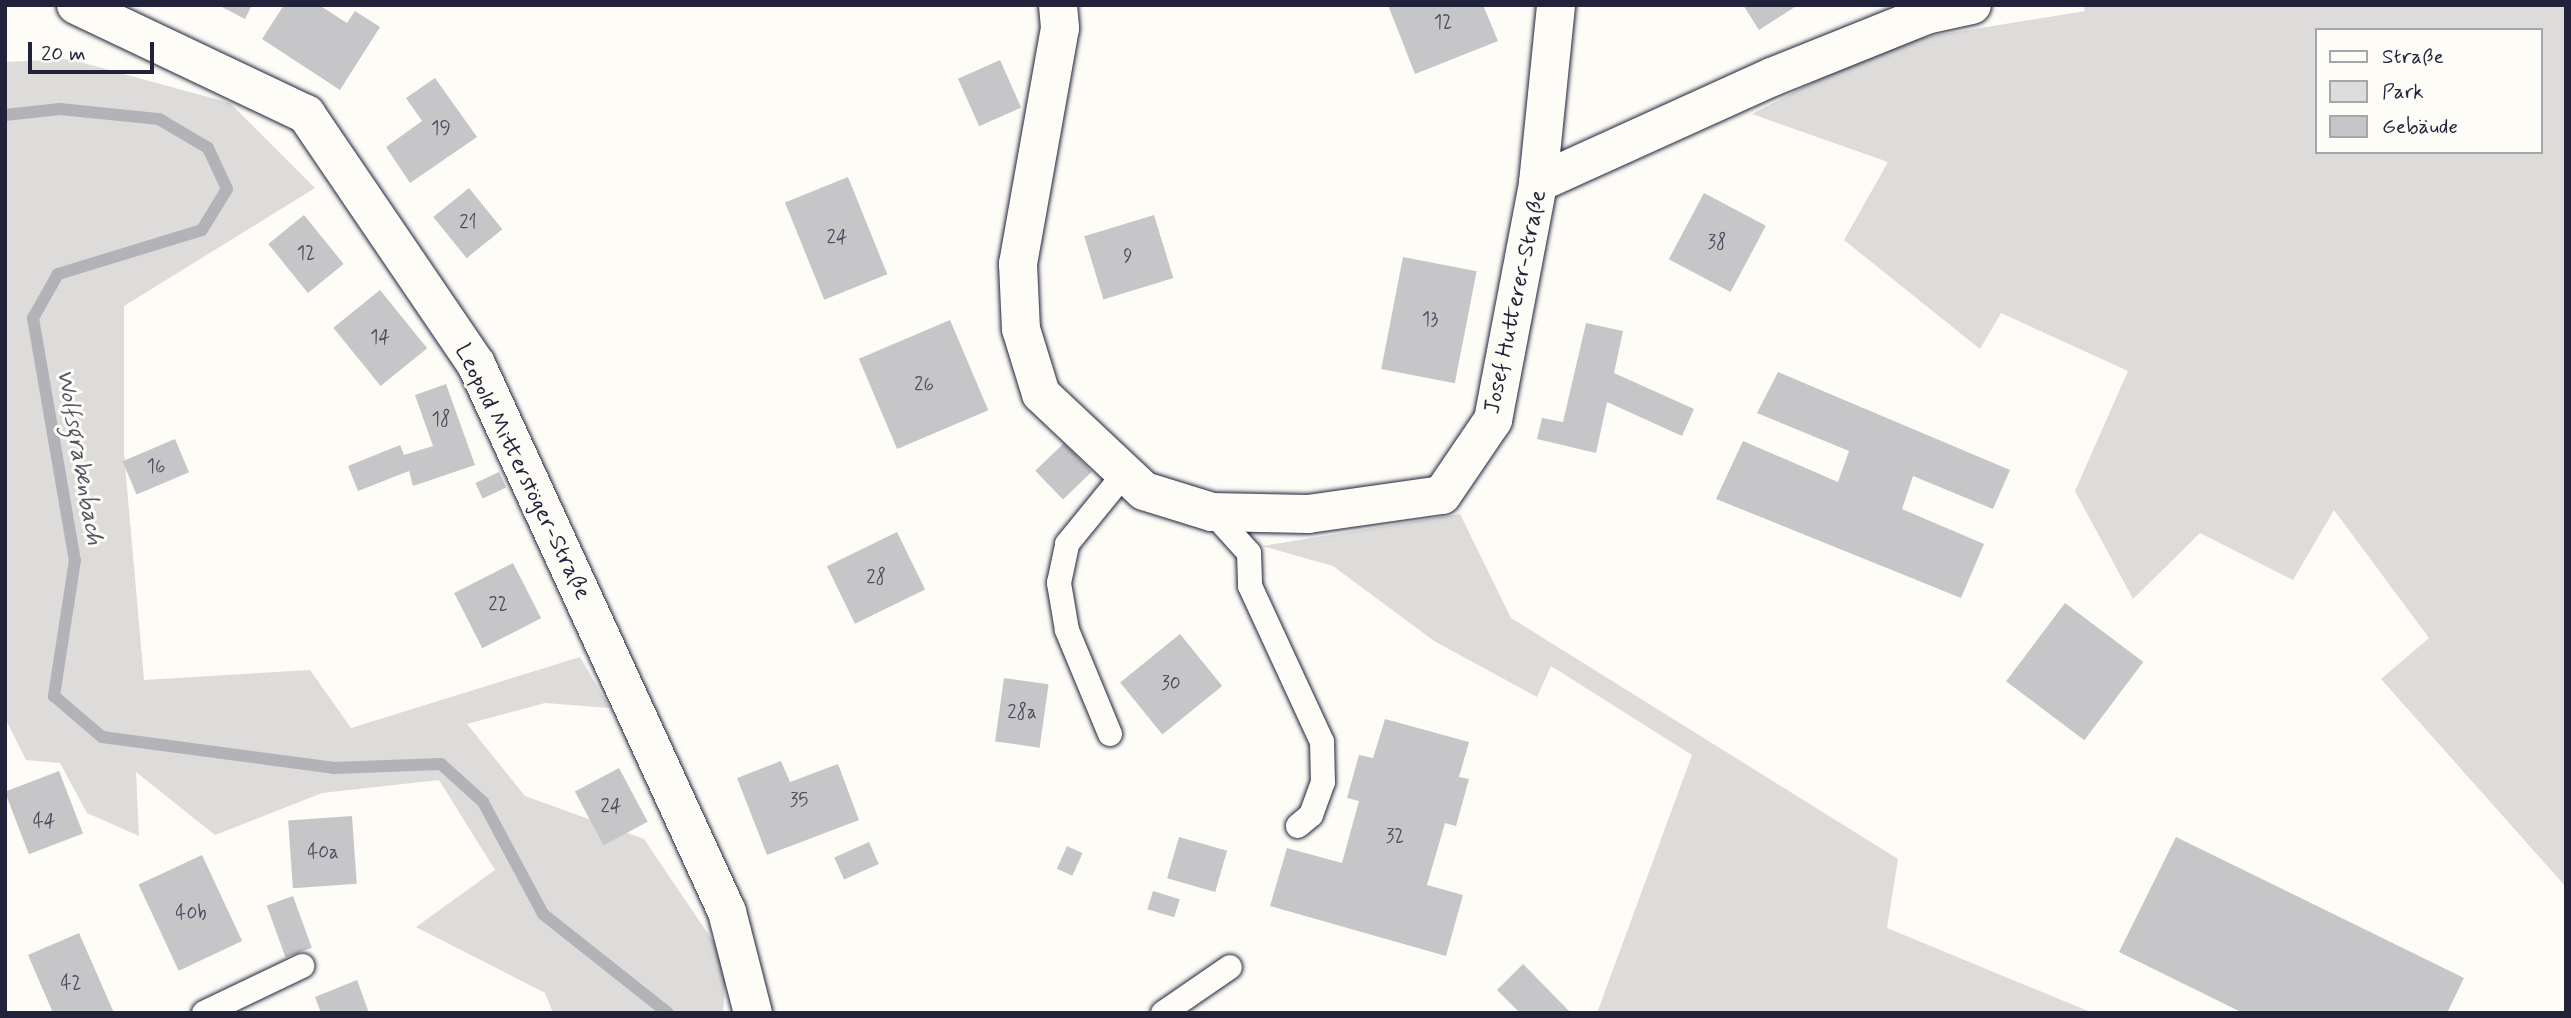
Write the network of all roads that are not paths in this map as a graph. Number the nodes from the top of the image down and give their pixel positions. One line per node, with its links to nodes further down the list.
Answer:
1 (76, 5): 13 (street, Leopold Mitterstöger-Straße)
2 (1058, 5): 6 (street, Josef Hutterer-Straße)
3 (1556, 5): 5 (street)
4 (1972, 5): 5 (street, Josef Hutterer-Straße)
5 (1538, 183): 7 (street, Josef Hutterer-Straße)
6 (1124, 474): 7 (street, Josef Hutterer-Straße); 8 (lane)
7 (1212, 512): 9 (lane)
8 (1110, 733)
9 (1298, 826)
10 (302, 966): 12 (lane)
11 (1230, 967): 14 (lane)
12 (204, 1013)
13 (753, 1013)
14 (1163, 1013)

